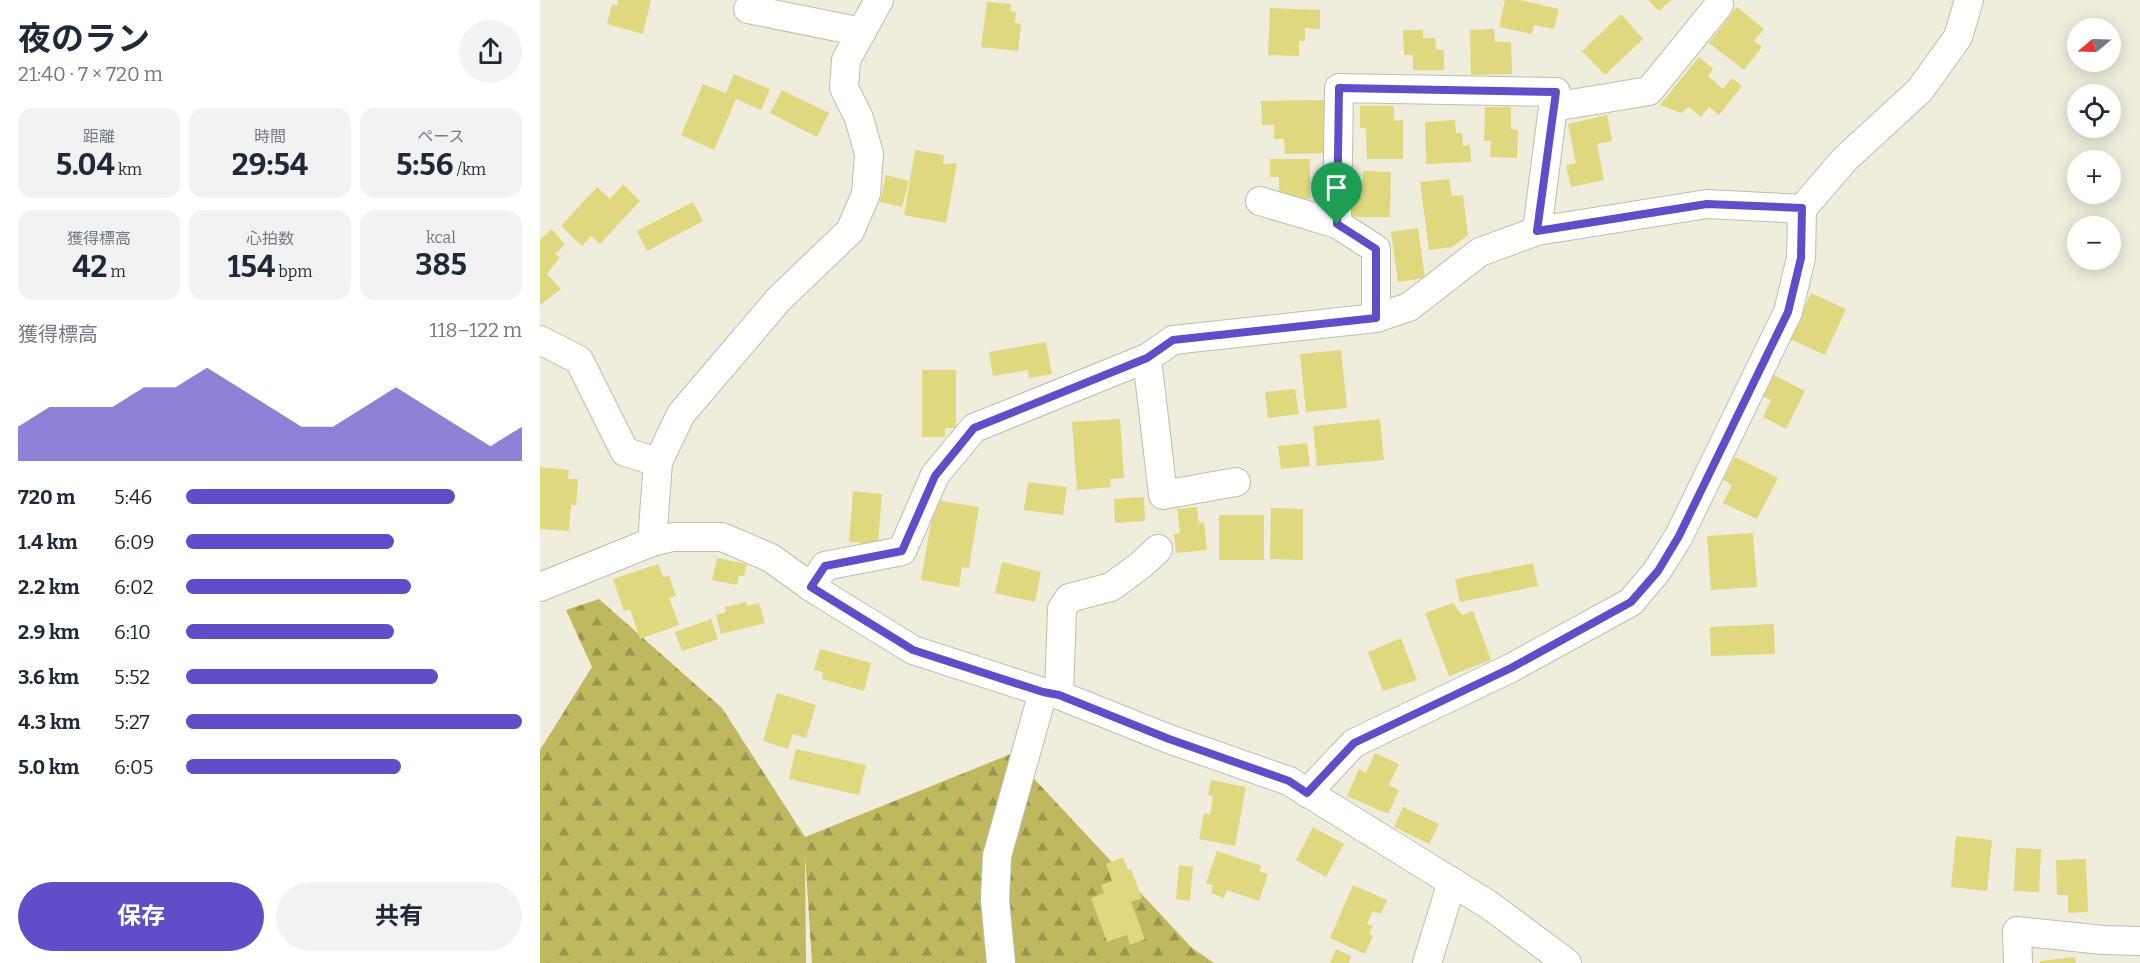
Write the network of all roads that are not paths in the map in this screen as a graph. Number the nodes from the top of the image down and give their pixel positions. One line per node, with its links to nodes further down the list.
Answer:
1 (879, 0): 5 (street)
2 (1969, 0): 8 (street)
3 (1719, 5): 6 (street)
4 (748, 9): 5 (street)
5 (862, 32): 14 (street)
6 (1553, 107): 9 (street); 10 (street)
7 (1260, 201): 9 (street)
8 (1802, 208): 10 (street); 21 (street)
9 (1337, 224): 11 (street)
10 (1537, 231): 11 (street)
11 (1376, 318): 13 (street)
12 (540, 340): 14 (street)
13 (1147, 358): 15 (street); 19 (street)
14 (658, 462): 16 (street)
15 (1236, 482)
16 (652, 542): 18 (street); 19 (street)
17 (1158, 549): 20 (street)
18 (540, 587)
19 (811, 587): 20 (street)
20 (1051, 693): 21 (street); 25 (street)
21 (1307, 793): 22 (street)
22 (1452, 882): 26 (street); 27 (street)
23 (2140, 941): 24 (street)
24 (2103, 951): 28 (street)
25 (1001, 963)
26 (1427, 963)
27 (1568, 963)
28 (2018, 963)

